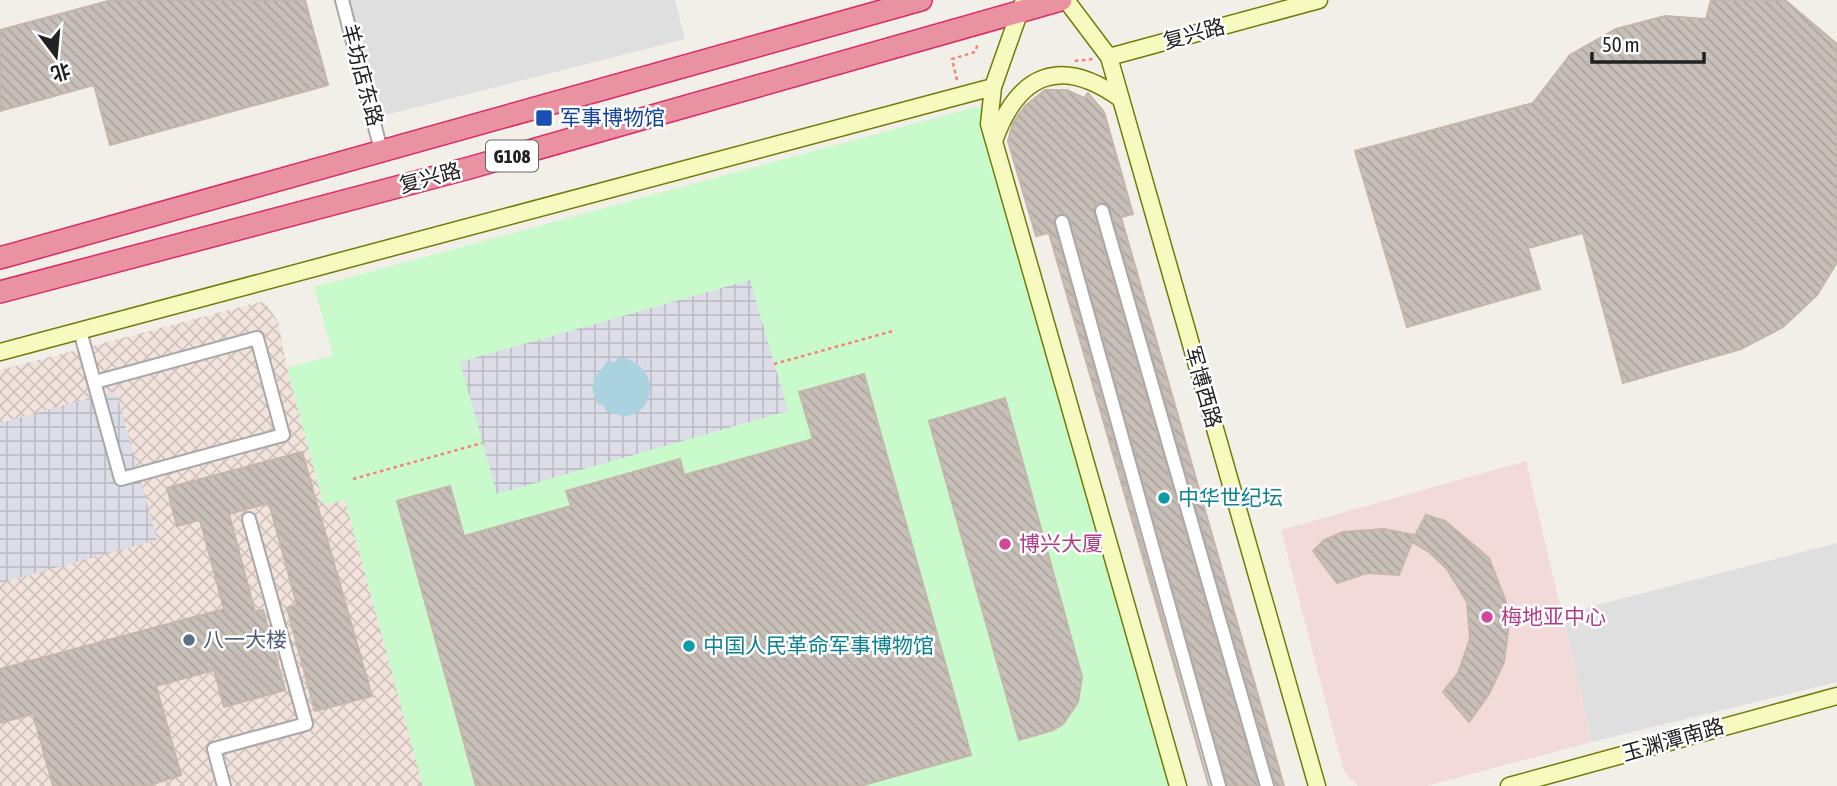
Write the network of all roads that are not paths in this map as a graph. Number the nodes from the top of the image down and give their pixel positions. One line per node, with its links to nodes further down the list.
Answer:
1 (342, 0): 10 (street, 羊坊店东路)
2 (921, 0): 10 (highway, 复兴路 / G108)
3 (1063, 0): 5 (highway, 复兴路 / G108); 6 (street, 军博西路)
4 (1319, 0): 6 (street, 复兴路)
5 (1022, 6): 7 (street); 14 (highway, 复兴路 / G108)
6 (1109, 57): 8 (street, 军博西路)
7 (993, 87): 9 (street); 15 (street)
8 (1121, 99): 9 (street); 24 (street, 军博西路)
9 (993, 141): 22 (street)
10 (381, 150): 13 (highway, 复兴路 / G108)
11 (1102, 211): 20 (street)
12 (1062, 222): 23 (street)
13 (0, 258)
14 (0, 292)
15 (80, 331): 16 (street); 17 (street)
16 (0, 352)
17 (95, 382): 17 (street)
18 (248, 519): 21 (street)
19 (1837, 696): 25 (street, 玉渊潭南路)
20 (1267, 785)
21 (224, 786)
22 (1178, 786)
23 (1219, 786)
24 (1317, 786)
25 (1508, 786)

